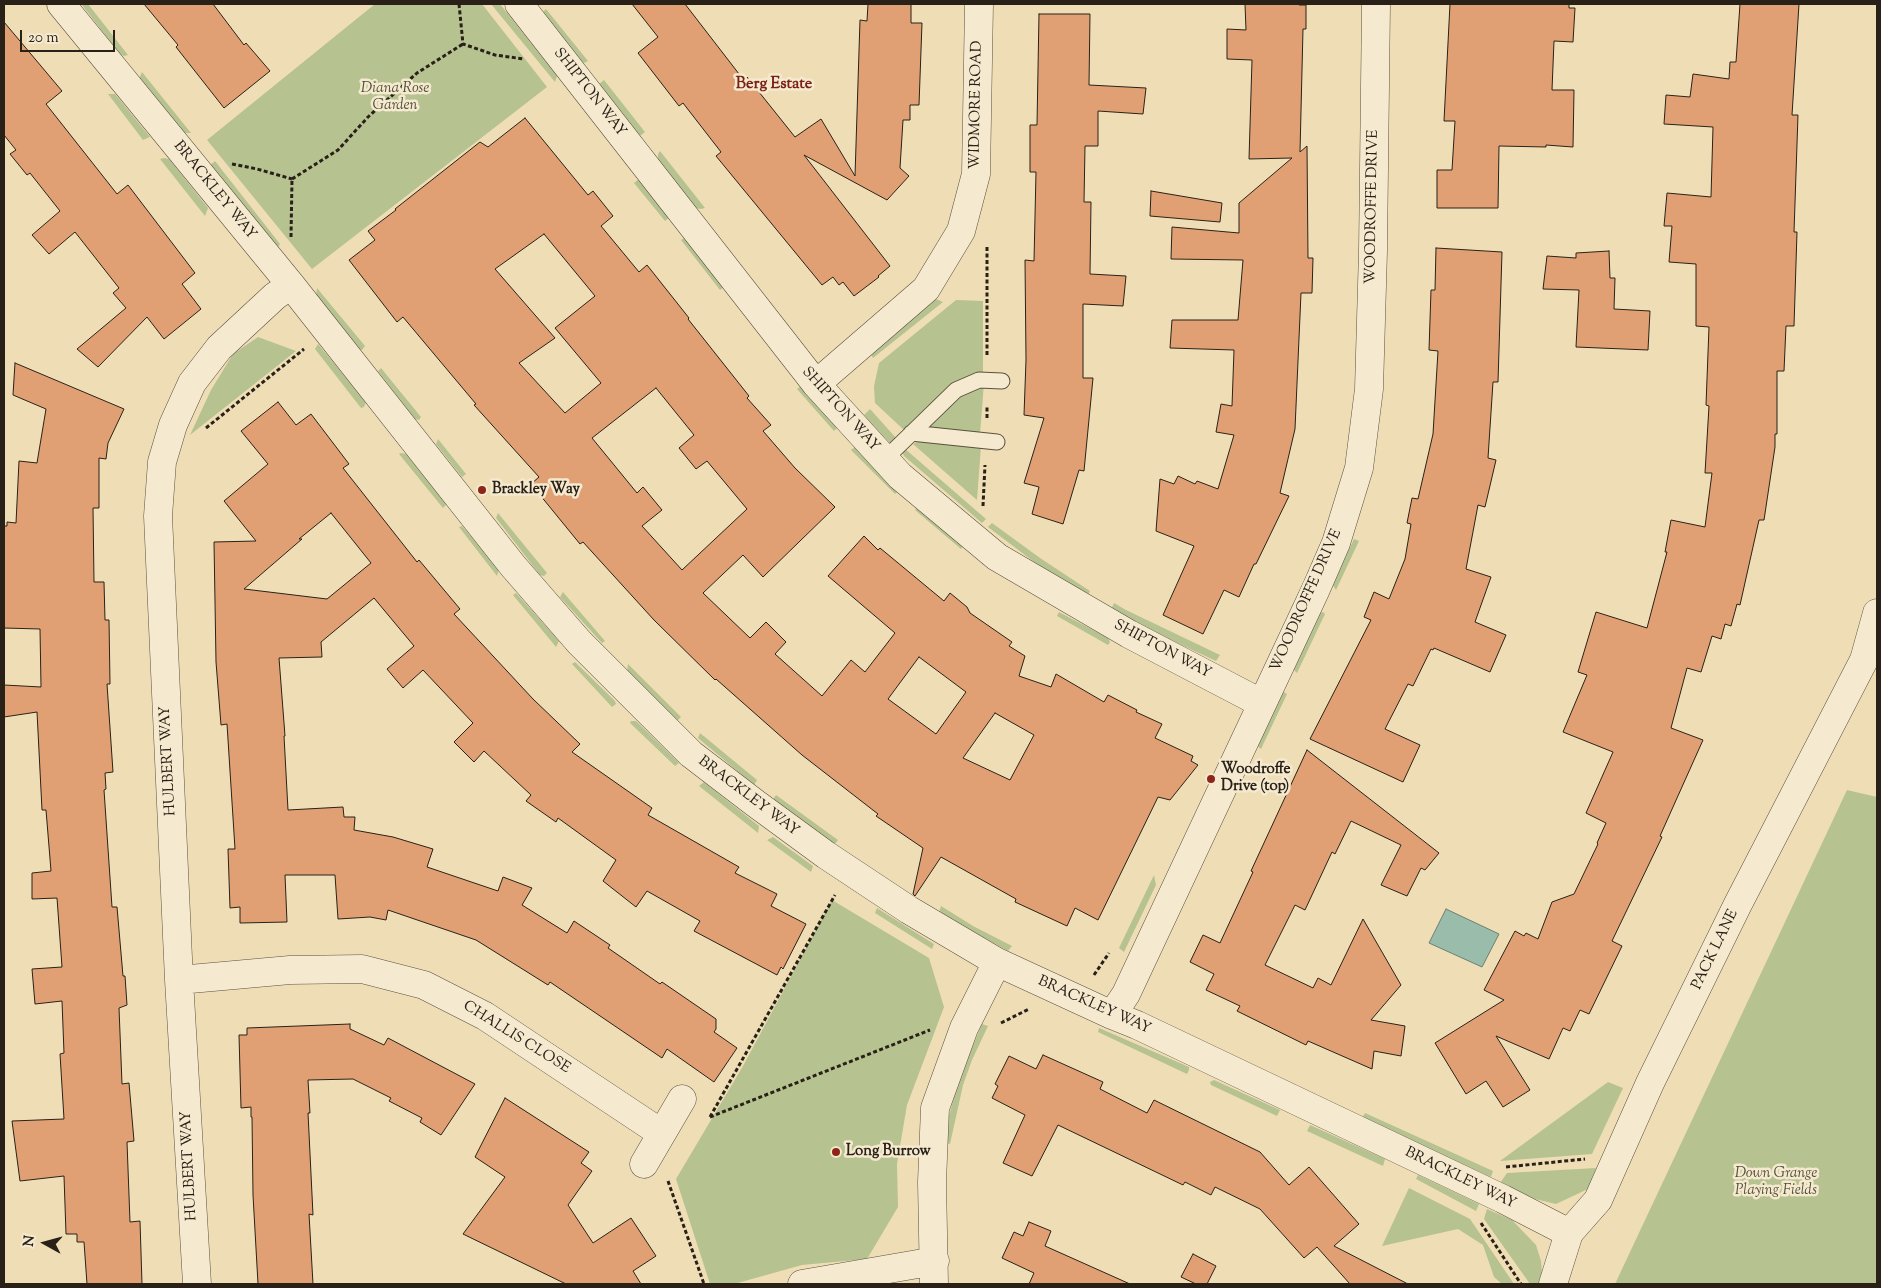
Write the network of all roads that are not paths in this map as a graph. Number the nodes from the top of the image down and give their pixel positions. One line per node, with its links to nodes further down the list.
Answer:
1 (61, 4): 5 (street, BRACKLEY WAY)
2 (519, 4): 7 (street, SHIPTON WAY)
3 (979, 4): 7 (street, WIDMORE ROAD)
4 (1376, 4): 12 (street, WOODROFFE DRIVE)
5 (283, 277): 13 (street, BRACKLEY WAY); 14 (street, HULBERT WAY)
6 (1002, 381): 8 (lane)
7 (816, 384): 10 (street, SHIPTON WAY)
8 (911, 434): 9 (lane); 10 (lane)
9 (997, 442)
10 (885, 459): 12 (street, SHIPTON WAY)
11 (1877, 613): 19 (street, PACK LANE)
12 (1261, 703): 15 (street, WOODROFFE DRIVE)
13 (997, 962): 15 (street, BRACKLEY WAY); 20 (street)
14 (179, 980): 17 (street, CHALLIS CLOSE); 21 (street, HULBERT WAY)
15 (1112, 1015): 19 (street, BRACKLEY WAY)
16 (682, 1099): 17 (street)
17 (661, 1133): 18 (street)
18 (644, 1164)
19 (1569, 1233): 23 (street, PACK LANE)
20 (934, 1273): 22 (street)
21 (197, 1284)
22 (802, 1284)
23 (1553, 1284)

